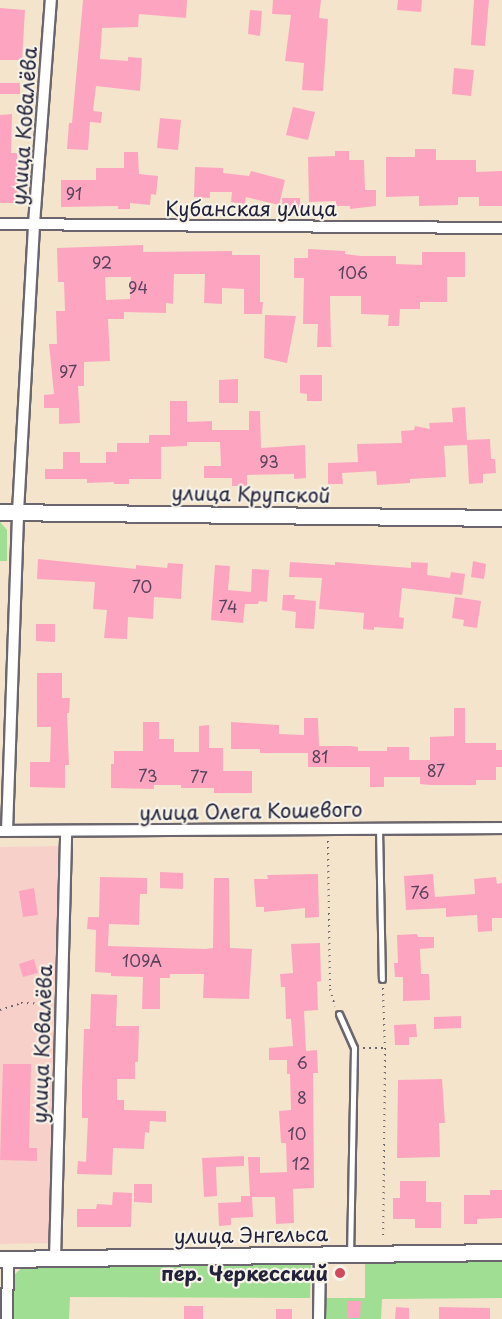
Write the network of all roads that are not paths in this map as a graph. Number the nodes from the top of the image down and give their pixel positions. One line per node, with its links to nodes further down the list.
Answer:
1 (51, 0): 3 (street, улица Ковалёва)
2 (0, 224): 3 (street, Кубанская улица)
3 (34, 225): 4 (street, Кубанская улица); 6 (street, улица Ковалёва)
4 (502, 228)
5 (0, 512): 6 (street, улица Крупской)
6 (18, 512): 7 (street, улица Крупской); 10 (street, улица Ковалёва)
7 (502, 518)
8 (378, 828): 9 (street, улица Олега Кошевого); 11 (street, улица Олега Кошевого); 12 (lane)
9 (502, 828)
10 (4, 831): 11 (street, улица Олега Кошевого)
11 (66, 831): 17 (street, улица Ковалёва)
12 (382, 979)
13 (339, 1014): 16 (lane)
14 (502, 1252): 16 (street, улица Энгельса)
15 (320, 1254): 16 (street, улица Энгельса); 17 (street, улица Энгельса); 20 (street)
16 (350, 1254)
17 (55, 1258): 18 (street, улица Энгельса)
18 (4, 1259): 19 (street)
19 (7, 1319)
20 (319, 1319)

